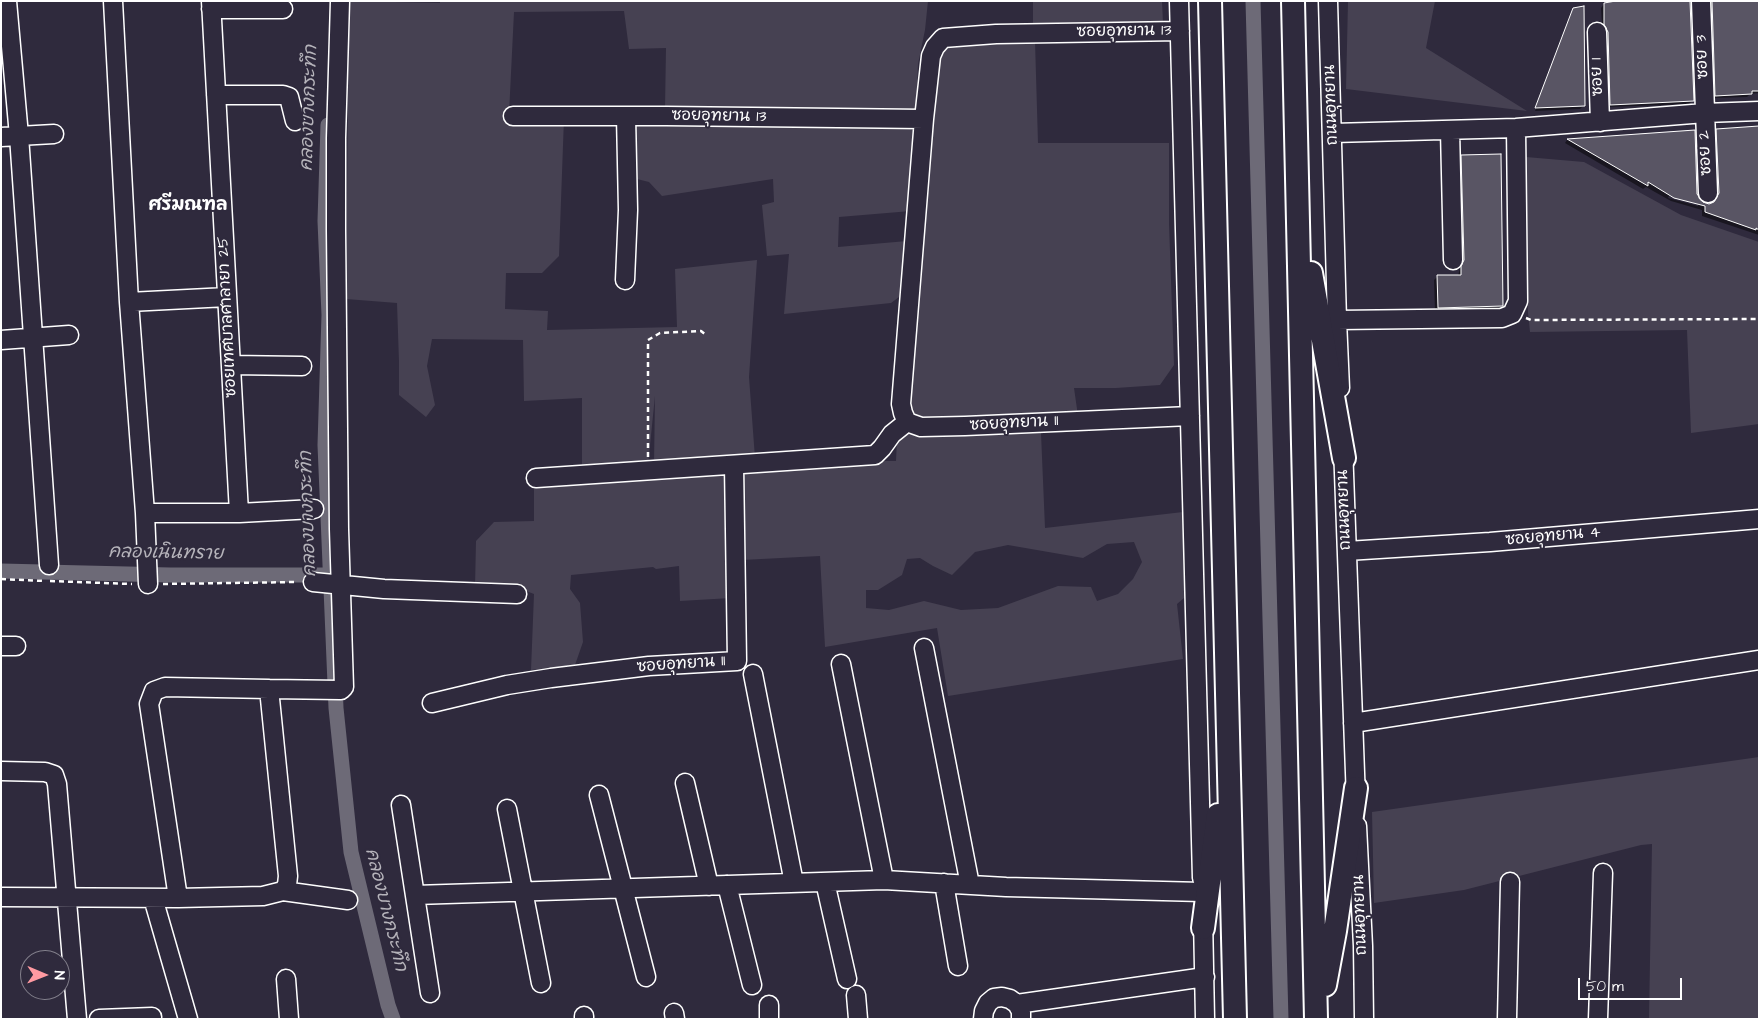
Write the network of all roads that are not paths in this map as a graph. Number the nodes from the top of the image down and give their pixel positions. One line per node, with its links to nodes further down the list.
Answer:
1 (7, 1): 25 (street)
2 (113, 1): 32 (street)
3 (340, 1): 52 (street)
4 (1179, 1): 11 (street)
5 (1293, 1): 27 (main road)
6 (1328, 1): 23 (street, ถนนอุทยาน)
7 (1701, 1): 15 (street, ซอย 3)
8 (1210, 3): 60 (main road)
9 (211, 5): 10 (street); 13 (street, ซอยเทศบาลศาลายา 25)
10 (283, 9)
11 (1180, 31): 18 (street, ซอยอุทยาน 13); 39 (street)
12 (1597, 32): 20 (street, ซอย 1)
13 (216, 95): 19 (street); 31 (street, ซอยเทศบาลศาลายา 25)
14 (1759, 111): 15 (street)
15 (1705, 112): 20 (street); 28 (street, ซอย 2)
16 (513, 116): 17 (street, ซอยอุทยาน 13)
17 (626, 116): 18 (street, ซอยอุทยาน 13); 30 (street)
18 (924, 119): 40 (street, ซอยอุทยาน 13)
19 (295, 121)
20 (1600, 122): 21 (street)
21 (1516, 128): 22 (street); 33 (street)
22 (1450, 130): 23 (street); 29 (street)
23 (1333, 132): 33 (street, ถนนอุทยาน)
24 (54, 134): 25 (street)
25 (19, 136): 26 (street); 35 (street)
26 (1, 138)
27 (1296, 163): 41 (main road); 107 (main road)
28 (1708, 192)
29 (1453, 260)
30 (625, 280)
31 (227, 297): 32 (street); 37 (street, ซอยเทศบาลศาลายา 25)
32 (129, 302): 45 (street)
33 (1336, 320): 41 (street, ถนนอุทยาน)
34 (69, 335): 35 (street)
35 (33, 337): 36 (street); 49 (street)
36 (1, 340)
37 (231, 365): 38 (street); 46 (street, ซอยเทศบาลศาลายา 25)
38 (302, 366)
39 (1190, 416): 40 (street, ซอยอุทยาน 11); 80 (street)
40 (907, 422): 42 (street)
41 (1344, 458): 48 (street, ถนนอุทยาน)
42 (734, 465): 43 (street); 59 (street, ซอยอุทยาน 11)
43 (536, 478)
44 (314, 509): 46 (street)
45 (144, 513): 46 (street); 50 (street)
46 (239, 513)
47 (1759, 519): 48 (street, ซอยอุทยาน 4)
48 (1347, 551): 61 (street, ถนนอุทยาน)
49 (49, 565)
50 (148, 578)
51 (313, 582): 52 (street)
52 (338, 584): 53 (street); 58 (street)
53 (517, 594)
54 (924, 648): 74 (street)
55 (1759, 660): 61 (street)
56 (841, 664): 69 (street)
57 (753, 674): 73 (street)
58 (269, 689): 78 (street); 85 (street)
59 (432, 703)
60 (1227, 712): 87 (main road); 106 (main road)
61 (1353, 723): 64 (street, ถนนอุทยาน)
62 (1, 771): 83 (street)
63 (685, 783): 75 (street)
64 (1356, 788): 107 (main road); 108 (street, ถนนอุทยาน)
65 (599, 795): 77 (street)
66 (401, 805): 81 (street)
67 (507, 809): 79 (street)
68 (1603, 873): 110 (street)
69 (884, 880): 70 (street); 72 (street)
70 (825, 882): 73 (street); 91 (street)
71 (1510, 882): 109 (street)
72 (944, 883): 74 (street); 88 (street)
73 (794, 884): 76 (street)
74 (970, 885): 80 (street)
75 (709, 886): 76 (street); 77 (street)
76 (727, 886): 94 (street)
77 (623, 889): 79 (street); 89 (street)
78 (283, 891): 85 (street); 86 (street)
79 (524, 892): 81 (street); 93 (street)
80 (1202, 892): 87 (street)
81 (415, 895): 95 (street)
82 (1, 897): 83 (street)
83 (67, 897): 84 (street); 99 (street)
84 (153, 898): 85 (street); 101 (street)
85 (178, 898)
86 (348, 900)
87 (1203, 928): 90 (street)
88 (958, 966)
89 (646, 976)
90 (1205, 977): 97 (street); 105 (street)
91 (847, 979)
92 (286, 980): 102 (street)
93 (541, 983)
94 (752, 985)
95 (430, 993)
96 (856, 995): 103 (street)
97 (1019, 1011): 104 (street)
98 (152, 1017): 100 (street)
99 (77, 1019)
100 (99, 1019)
101 (188, 1019)
102 (289, 1019)
103 (858, 1019)
104 (984, 1019)
105 (1205, 1019)
106 (1235, 1019)
107 (1317, 1019)
108 (1364, 1019)
109 (1507, 1019)
110 (1598, 1019)

